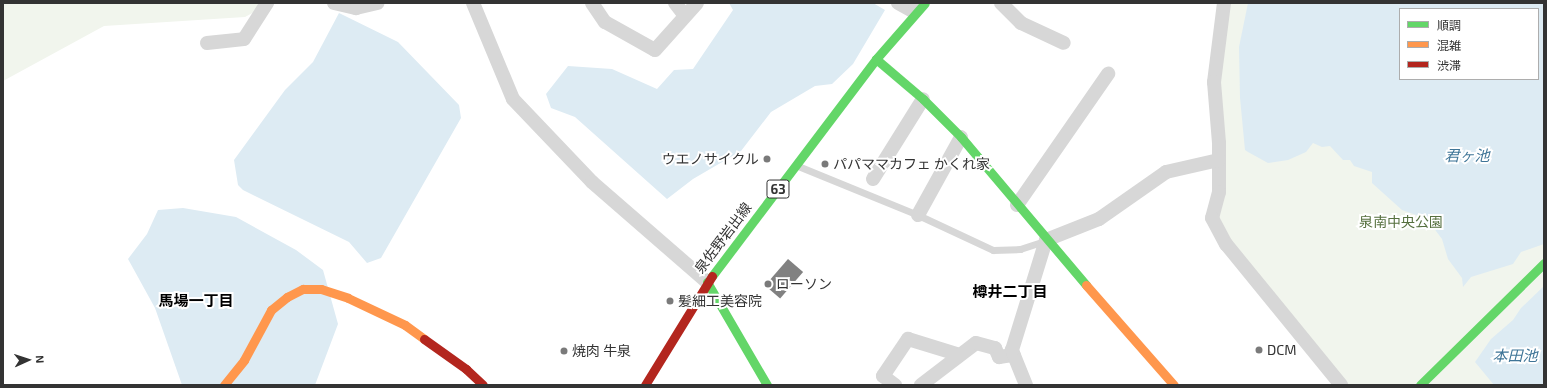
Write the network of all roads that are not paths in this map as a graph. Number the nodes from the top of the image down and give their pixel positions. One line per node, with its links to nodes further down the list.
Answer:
1 (267, 3): 13 (street)
2 (334, 3): 3 (street)
3 (376, 3)
4 (473, 3): 26 (street)
5 (592, 3): 12 (street)
6 (675, 3): 12 (street)
7 (697, 3): 12 (street)
8 (898, 3): 11 (street)
9 (1001, 3): 14 (street)
10 (1224, 3): 19 (street)
11 (919, 6): 15 (street, 泉佐野岩出線 / 63)
12 (685, 16)
13 (207, 43)
14 (1064, 43)
15 (876, 59): 17 (street); 20 (street, 泉佐野岩出線 / 63)
16 (1108, 74): 22 (street)
17 (923, 98): 18 (street); 21 (street)
18 (961, 137): 22 (street); 23 (street)
19 (1219, 160): 24 (street); 37 (street)
20 (796, 165): 23 (lane); 26 (street, 泉佐野岩出線 / 63)
21 (873, 179)
22 (1017, 205): 24 (street)
23 (918, 215): 24 (lane)
24 (1046, 240): 28 (street); 36 (street)
25 (1544, 263): 38 (street)
26 (707, 282): 31 (street, 泉佐野岩出線 / 63); 32 (street)
27 (960, 355): 28 (street); 33 (street); 34 (street)
28 (1014, 355): 35 (street)
29 (224, 385): 30 (street)
30 (483, 385)
31 (645, 385)
32 (767, 385)
33 (895, 385)
34 (921, 385)
35 (1026, 385)
36 (1174, 385)
37 (1341, 385)
38 (1420, 385)

